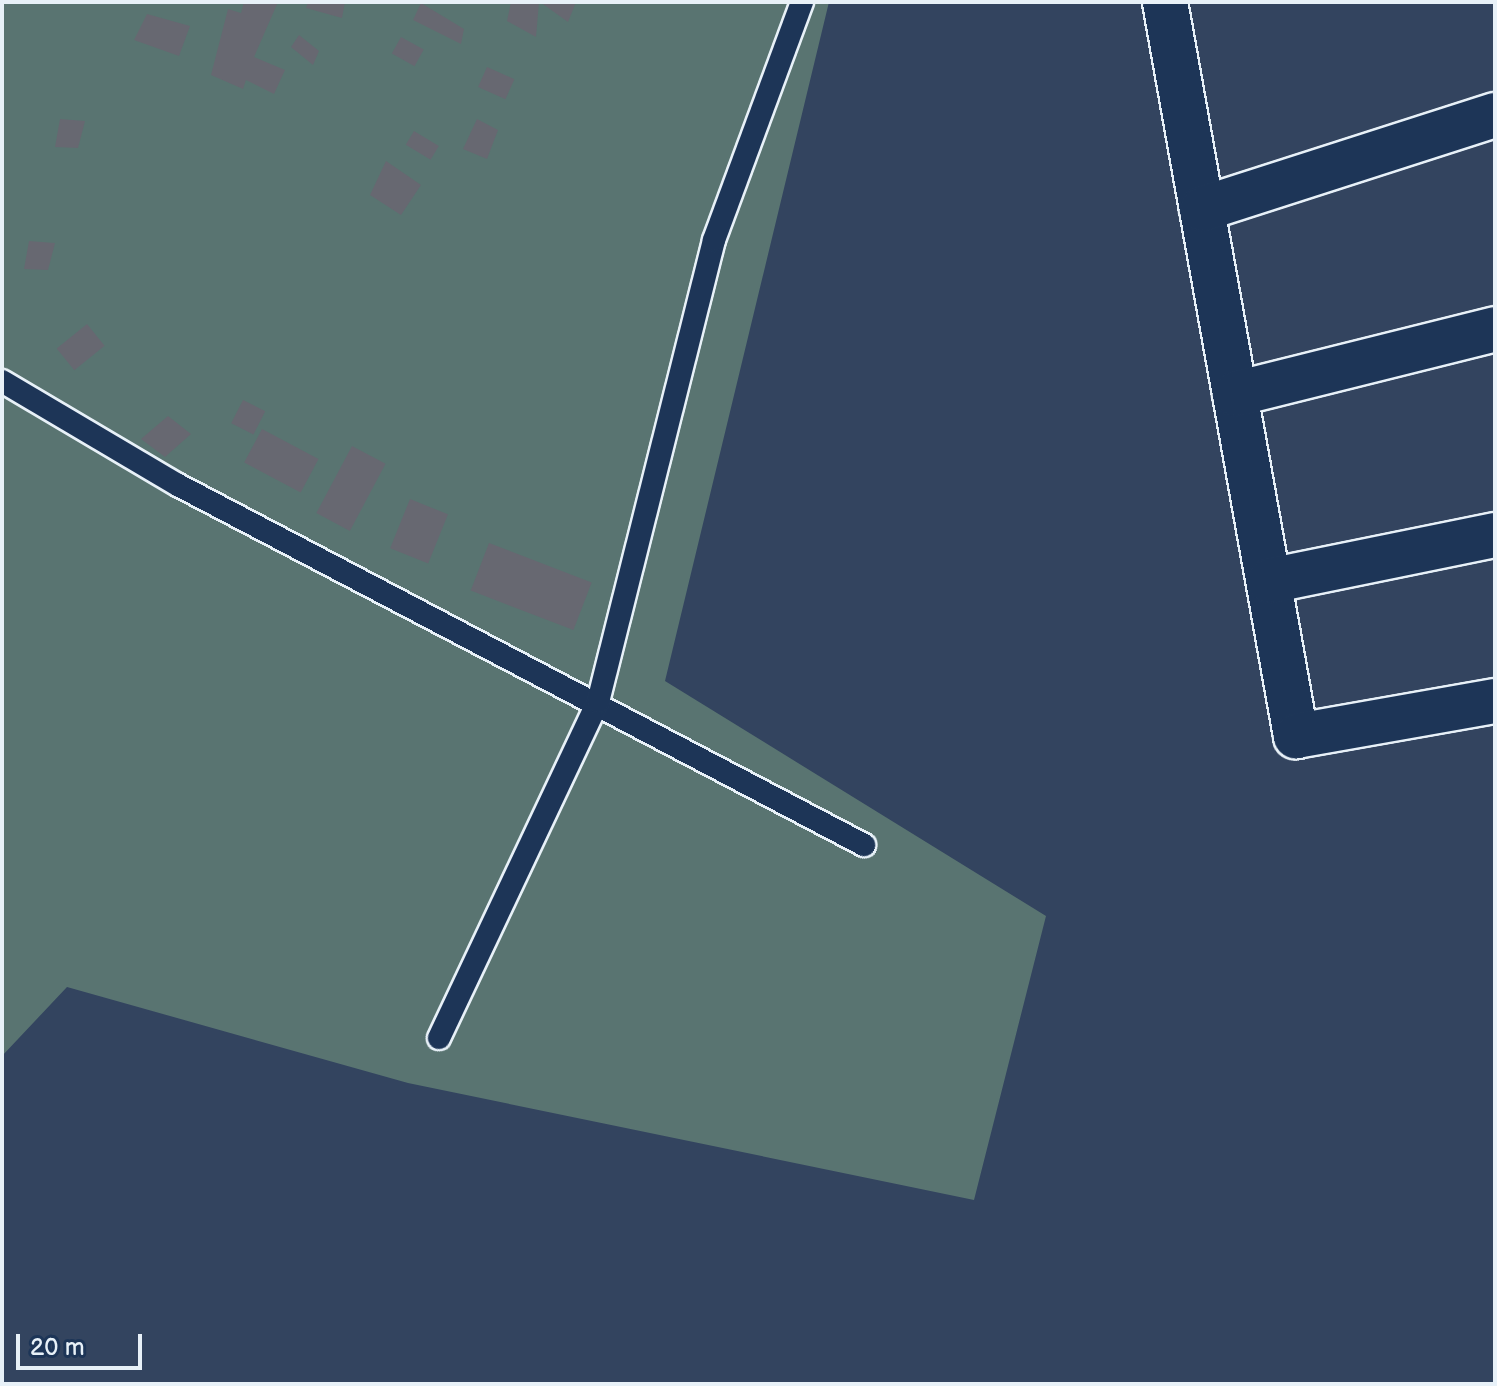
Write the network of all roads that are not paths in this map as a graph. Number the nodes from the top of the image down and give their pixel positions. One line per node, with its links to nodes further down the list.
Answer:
1 (802, 2): 11 (lane)
2 (1165, 2): 4 (street)
3 (1495, 115): 4 (street)
4 (1202, 209): 7 (street)
5 (1495, 329): 7 (street)
6 (2, 381): 11 (lane)
7 (1235, 394): 9 (street)
8 (1495, 535): 9 (street)
9 (1269, 581): 10 (street)
10 (1495, 701)
11 (598, 702): 12 (lane); 13 (lane)
12 (864, 845)
13 (439, 1038)

